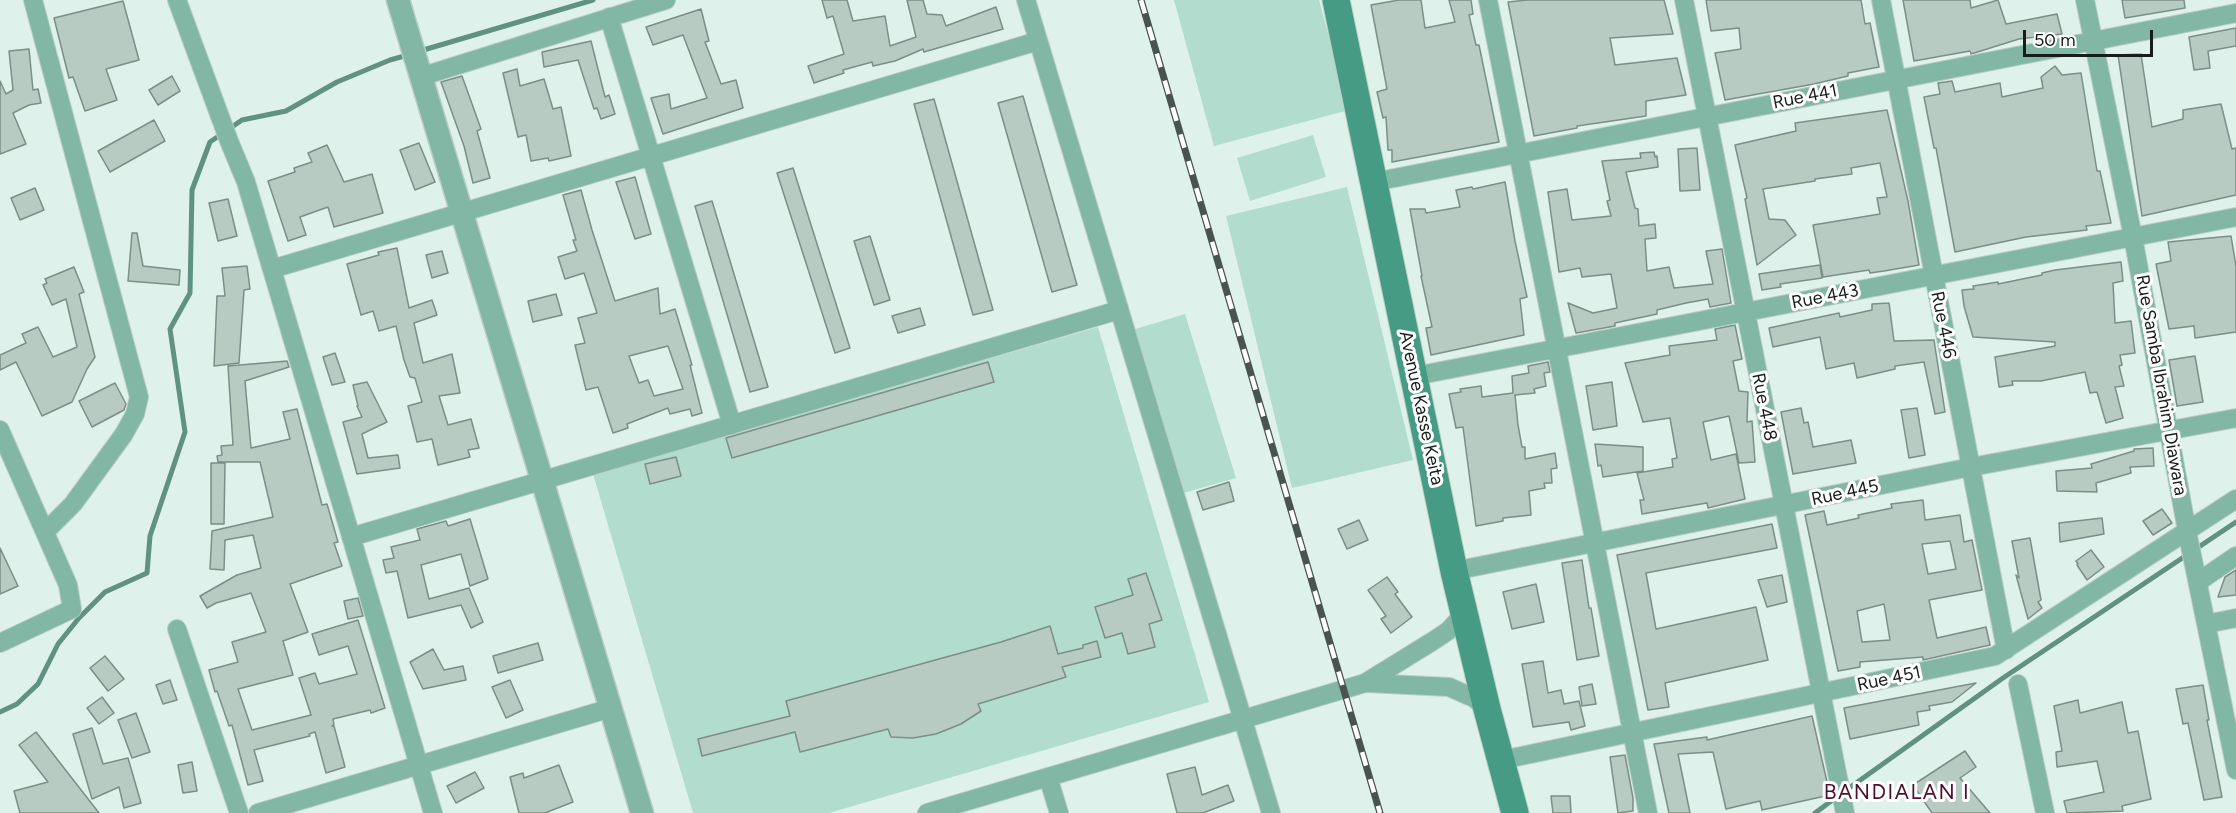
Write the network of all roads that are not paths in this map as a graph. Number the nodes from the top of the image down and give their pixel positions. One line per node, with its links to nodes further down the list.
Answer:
1 (33, 0): 39 (street)
2 (177, 0): 24 (street)
3 (398, 0): 15 (street)
4 (666, 0): 12 (street)
5 (1026, 0): 13 (street)
6 (1336, 0): 20 (main road, Avenue Kasse Keita)
7 (1488, 0): 18 (street)
8 (1684, 0): 17 (street, Rue 448)
9 (1881, 0): 16 (street, Rue 446)
10 (2085, 0): 14 (street, Rue Samba Ibrahim Diawara)
11 (2236, 14): 14 (street, Rue 441)
12 (609, 16): 15 (street); 19 (street)
13 (1038, 41): 19 (street); 26 (street)
14 (2092, 41): 16 (street, Rue 441); 23 (street, Rue Samba Ibrahim Diawara)
15 (418, 73): 21 (street)
16 (1896, 80): 17 (street, Rue 441); 25 (street, Rue 446)
17 (1707, 116): 18 (street, Rue 441); 27 (street, Rue 448)
18 (1518, 153): 20 (street, Rue 441); 28 (street)
19 (651, 156): 21 (street); 31 (street)
20 (1374, 182): 29 (main road, Avenue Kasse Keita)
21 (460, 213): 24 (street); 35 (street)
22 (2236, 217): 23 (street, Rue 443)
23 (2133, 237): 25 (street, Rue 443); 33 (street, Rue Samba Ibrahim Diawara)
24 (272, 268): 40 (street)
25 (1934, 275): 27 (street, Rue 443); 34 (street, Rue 446)
26 (1119, 309): 31 (street); 56 (street)
27 (1746, 312): 28 (street, Rue 443); 37 (street, Rue 448)
28 (1557, 349): 29 (street, Rue 443); 41 (street)
29 (1415, 376): 43 (main road, Avenue Kasse Keita)
30 (2236, 418): 33 (street, Rue 445)
31 (732, 425): 35 (street)
32 (0, 430): 39 (street)
33 (2169, 432): 34 (street, Rue 445); 38 (street, Rue Samba Ibrahim Diawara)
34 (1971, 467): 37 (street, Rue 445); 50 (street, Rue 446)
35 (542, 481): 40 (street); 54 (street)
36 (2236, 500): 38 (street, Rue 451)
37 (1784, 506): 41 (street, Rue 445); 53 (street, Rue 448)
38 (2187, 531): 44 (street, Rue Samba Ibrahim Diawara); 50 (street, Rue 451)
39 (45, 532): 49 (street)
40 (351, 537): 59 (street)
41 (1595, 542): 43 (street, Rue 445); 57 (street)
42 (2236, 556): 44 (street)
43 (1454, 570): 45 (main road, Avenue Kasse Keita)
44 (2196, 573): 47 (street, Rue Samba Ibrahim Diawara)
45 (1464, 614): 51 (street); 55 (main road, Avenue Kasse Keita)
46 (2236, 618): 47 (street)
47 (2206, 624): 60 (street, Rue Samba Ibrahim Diawara)
48 (177, 629): 63 (street)
49 (0, 643)
50 (2006, 650): 53 (street, Rue 451)
51 (1365, 683): 55 (street); 56 (street)
52 (2018, 684): 72 (street)
53 (1821, 693): 57 (street, Rue 451); 62 (street, Rue 448)
54 (611, 708): 59 (street); 66 (street)
55 (1487, 709): 58 (main road, Avenue Kasse Keita)
56 (1243, 719): 61 (street); 69 (street)
57 (1632, 732): 58 (street, Rue 451); 71 (street)
58 (1502, 760): 70 (main road, Avenue Kasse Keita)
59 (418, 765): 64 (street); 65 (street)
60 (2236, 770)
61 (1048, 777): 67 (street); 68 (street)
62 (1844, 808)
63 (239, 813)
64 (258, 813)
65 (433, 813)
66 (642, 813)
67 (927, 813)
68 (1059, 813)
69 (1271, 813)
70 (1515, 813)
71 (1648, 813)
72 (2045, 813)

